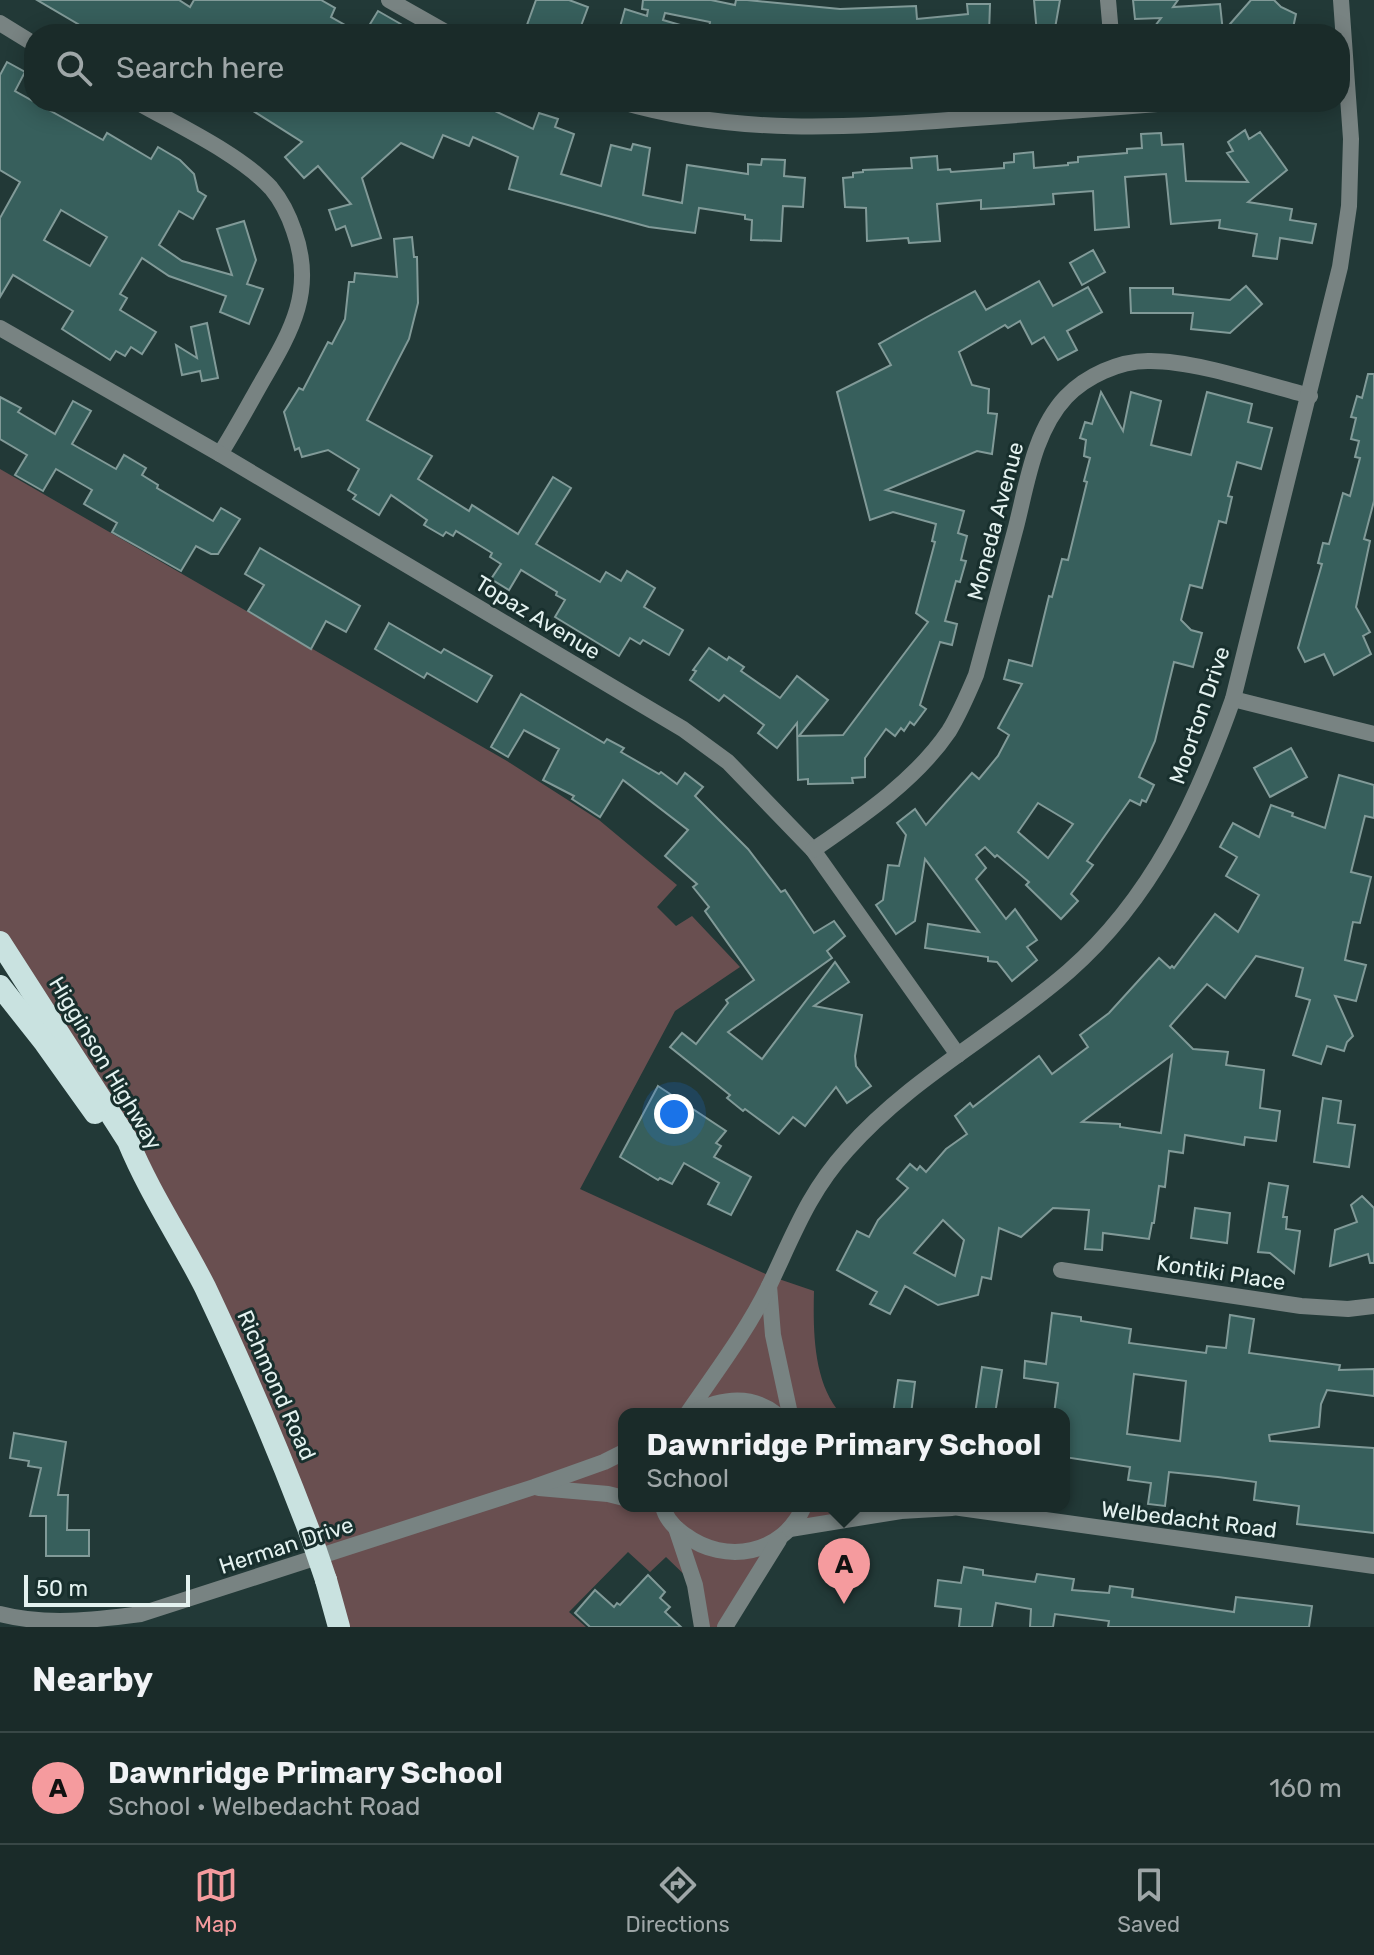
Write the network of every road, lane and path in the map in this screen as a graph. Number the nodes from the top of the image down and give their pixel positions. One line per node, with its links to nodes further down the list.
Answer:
1 (389, 0): 5 (street)
2 (1108, 0): 6 (street)
3 (1341, 0): 7 (street, Moorton Drive)
4 (0, 23): 8 (street)
5 (431, 24)
6 (1110, 24)
7 (1342, 24)
8 (24, 38)
9 (154, 112): 15 (street)
10 (664, 112): 11 (street)
11 (1026, 112)
12 (1347, 112): 14 (street, Moorton Drive)
13 (0, 328): 15 (street, Topaz Avenue)
14 (1310, 396): 16 (street, Moorton Drive); 18 (street, Moneda Avenue)
15 (220, 454): 18 (street, Topaz Avenue)
16 (1233, 699): 17 (street); 21 (street, Moorton Drive)
17 (1374, 734)
18 (813, 850): 21 (street, Topaz Avenue)
19 (0, 942): 22 (highway, Higginson Highway)
20 (0, 986): 22 (highway, Higginson Highway)
21 (958, 1055): 24 (street, Moorton Drive)
22 (142, 1174): 42 (highway, Richmond Road, bridge)
23 (1061, 1270): 25 (street, Kontiki Place)
24 (769, 1286): 26 (street, Moorton Drive); 29 (street, Moorton Drive)
25 (1374, 1306)
26 (692, 1408)
27 (700, 1408): 28 (street)
28 (762, 1408)
29 (789, 1408)
30 (618, 1455): 31 (street, Herman Drive)
31 (534, 1487): 32 (street, Herman Drive); 41 (street, Herman Drive)
32 (618, 1496)
33 (662, 1512): 37 (street)
34 (800, 1512): 38 (street)
35 (896, 1512): 38 (street, Welbedacht Road)
36 (985, 1512): 39 (street, Welbedacht Road)
37 (676, 1528): 38 (street, Welbedacht Road); 43 (street)
38 (785, 1533): 44 (street)
39 (1374, 1566)
40 (0, 1614): 41 (street, Herman Drive)
41 (42, 1624)
42 (339, 1627)
43 (702, 1627)
44 (725, 1627)

